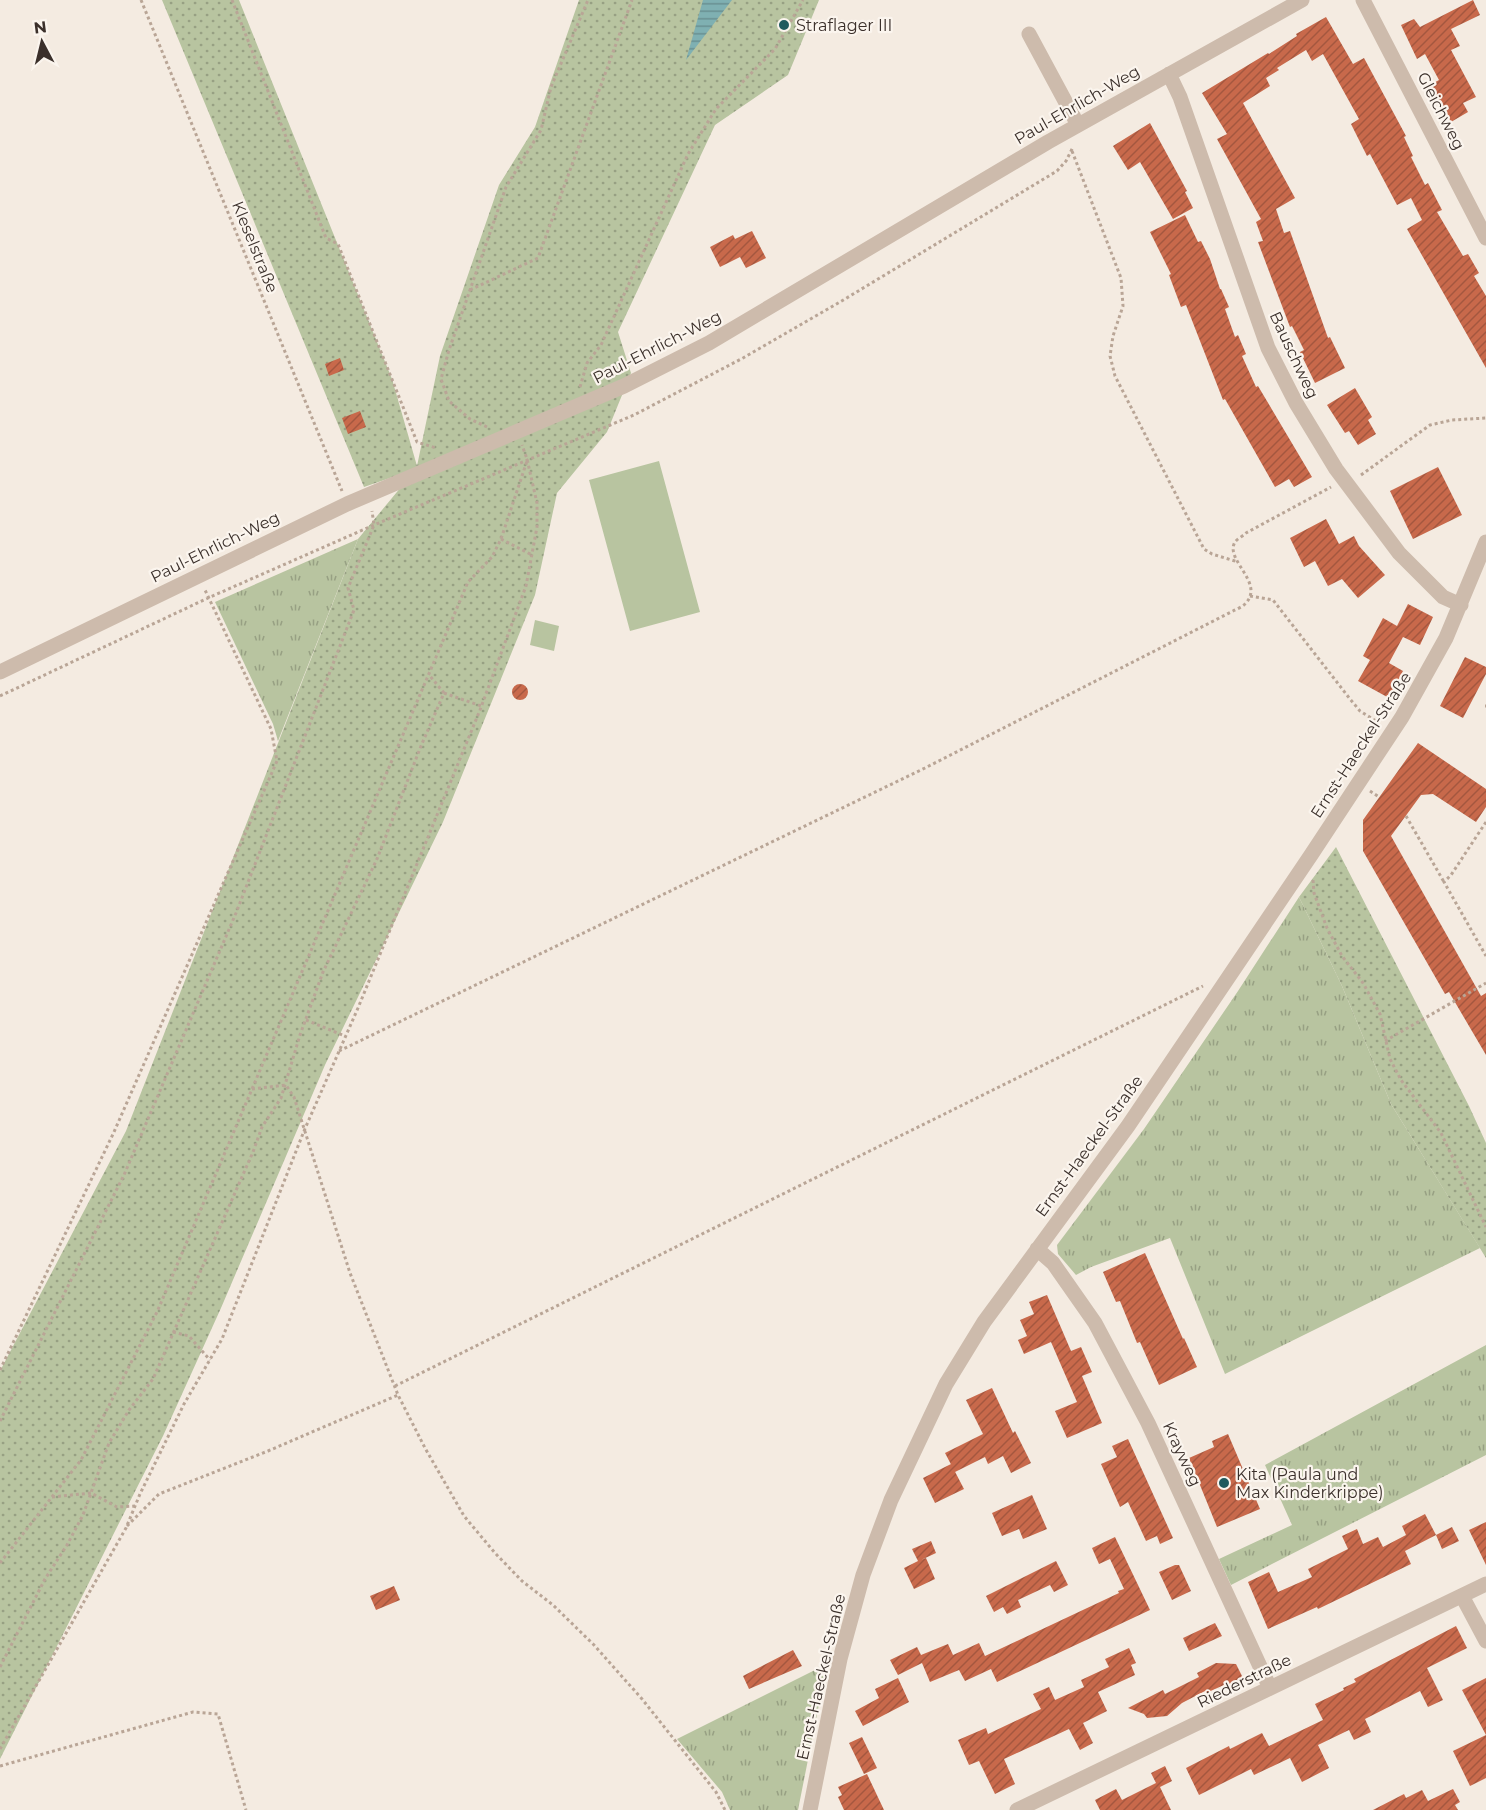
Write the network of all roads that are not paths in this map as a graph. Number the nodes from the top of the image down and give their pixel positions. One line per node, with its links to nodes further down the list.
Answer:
1 (1302, 0): 4 (street, Paul-Ehrlich-Weg)
2 (1363, 0): 6 (street, Gleichweg)
3 (1029, 34): 5 (street)
4 (1169, 74): 5 (street, Paul-Ehrlich-Weg); 8 (street, Bauschweg)
5 (1078, 125): 9 (street, Paul-Ehrlich-Weg)
6 (1486, 238)
7 (1486, 542): 8 (street, Ernst-Haeckel-Straße)
8 (1461, 605): 10 (street, Ernst-Haeckel-Straße)
9 (0, 672)
10 (1037, 1249): 14 (street, Krayweg); 15 (street, Ernst-Haeckel-Straße)
11 (1486, 1584): 12 (street, Riederstraße)
12 (1462, 1596): 13 (street); 14 (street, Riederstraße)
13 (1486, 1641)
14 (1270, 1688): 16 (street, Riederstraße)
15 (810, 1810)
16 (1017, 1810)

